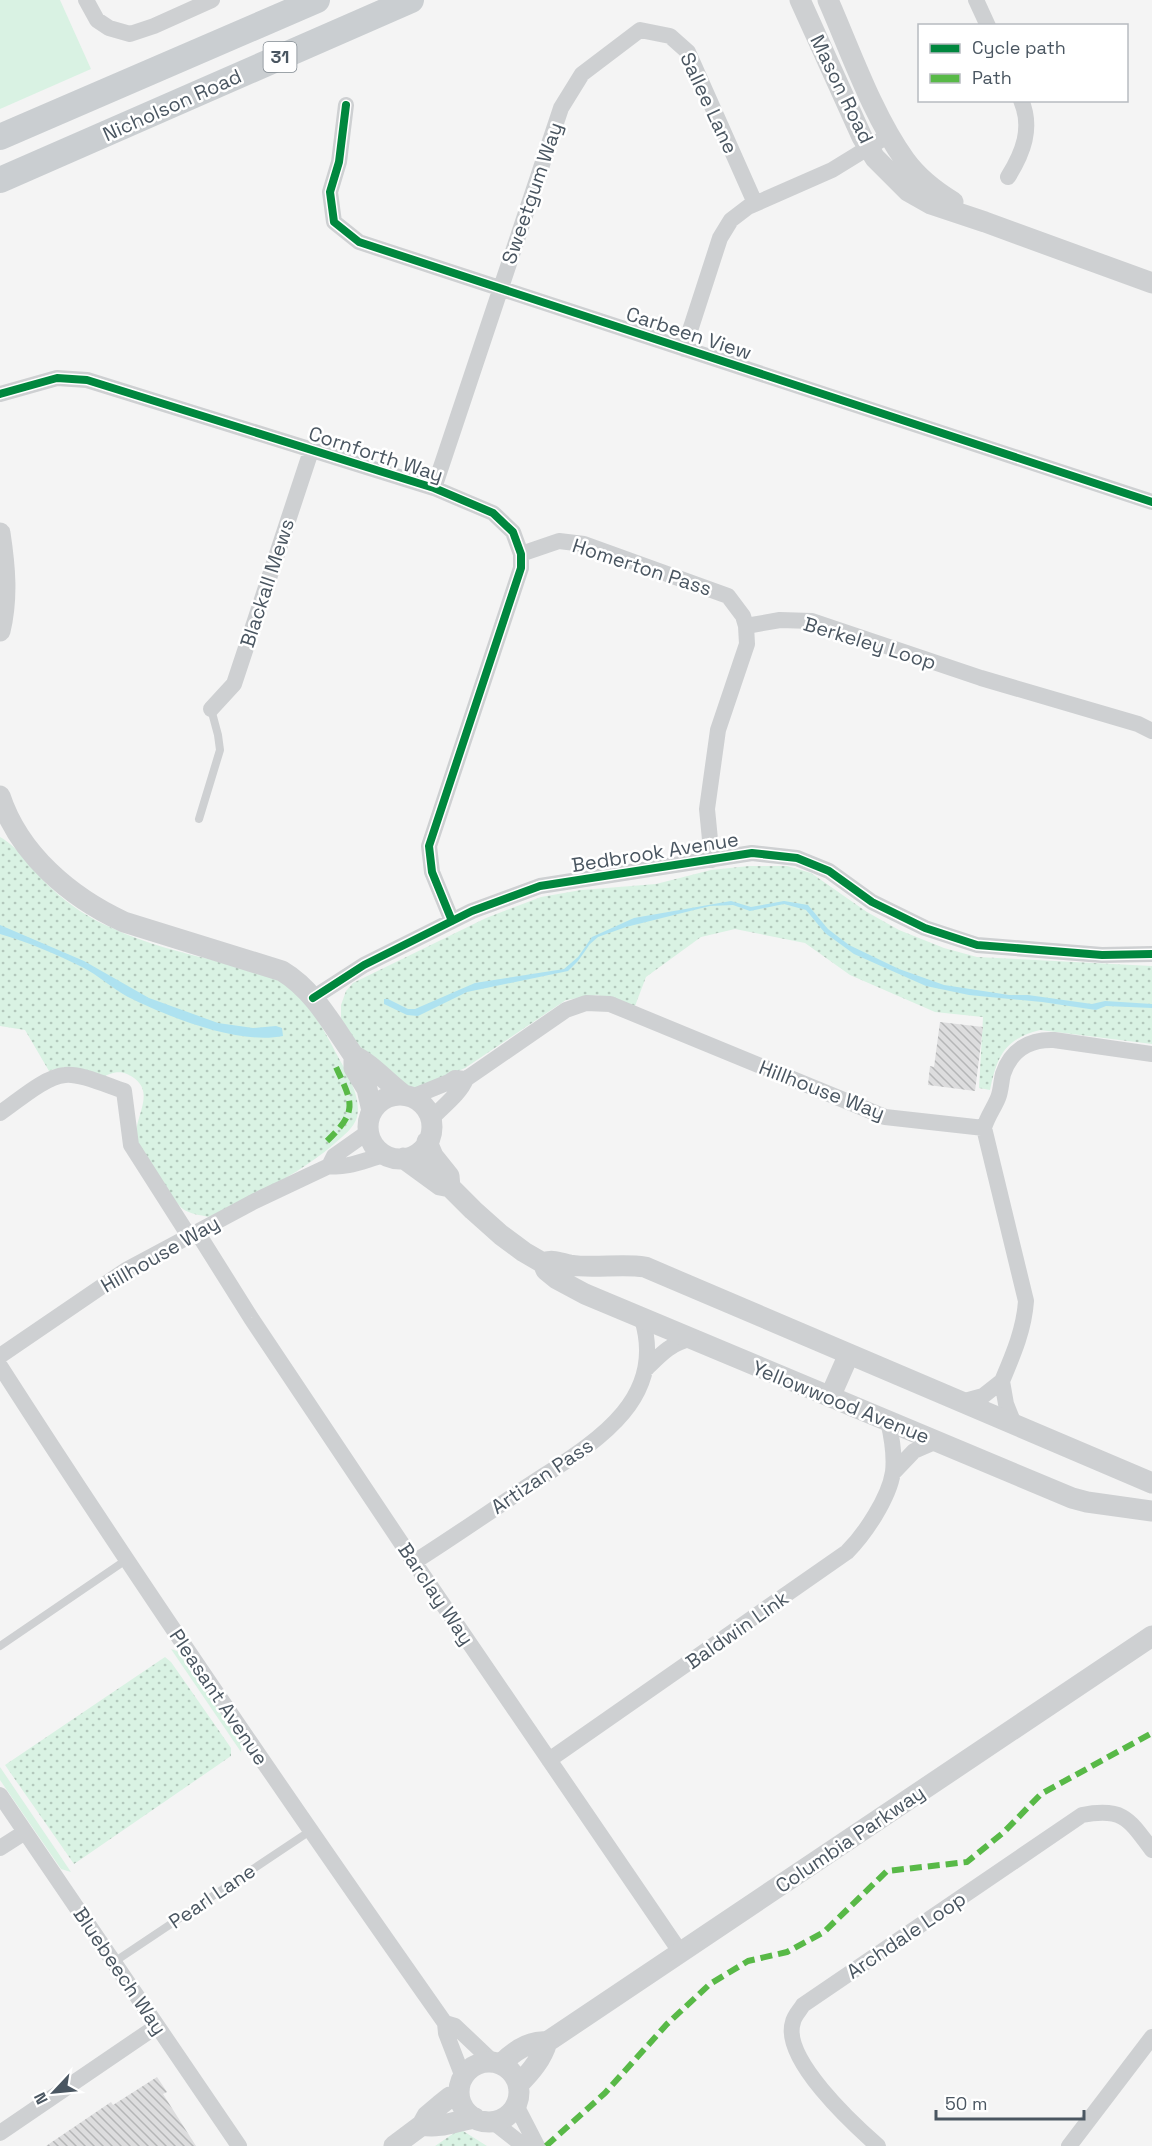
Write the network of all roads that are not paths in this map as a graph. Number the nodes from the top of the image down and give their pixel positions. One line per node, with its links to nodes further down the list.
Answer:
1 (86, 0): 2 (street)
2 (212, 0)
3 (317, 0): 13 (main road, Nicholson Road / 31)
4 (411, 0): 16 (main road, Nicholson Road / 31)
5 (800, 0): 14 (street, Mason Road)
6 (828, 0): 12 (street, Mason Road)
7 (976, 0): 8 (street)
8 (987, 24)
9 (640, 30): 17 (street, Sallee Lane); 20 (street, Sweetgum Way)
10 (1021, 102): 15 (street)
11 (346, 105): 20 (street, Carbeen View)
12 (889, 135): 14 (street); 18 (street, Mason Road)
13 (0, 137)
14 (869, 147): 17 (street); 18 (street, Mason Road)
15 (1008, 177)
16 (0, 180)
17 (755, 203): 21 (street)
18 (985, 222): 19 (street, Mason Road)
19 (1152, 283)
20 (500, 288): 21 (street, Carbeen View); 24 (street, Sweetgum Way)
21 (684, 349): 25 (street, Carbeen View)
22 (0, 394): 23 (street, Cornforth Way)
23 (311, 450): 24 (street, Cornforth Way); 30 (street, Blackall Mews)
24 (435, 488): 27 (street, Cornforth Way)
25 (1152, 502)
26 (0, 533): 29 (street)
27 (521, 555): 28 (street, Homerton Pass); 35 (street)
28 (746, 626): 31 (street, Berkeley Loop); 34 (street)
29 (0, 631)
30 (211, 709): 33 (lane)
31 (1152, 731)
32 (2, 806): 37 (street)
33 (199, 819)
34 (712, 860): 35 (street, Bedbrook Avenue); 36 (street, Bedbrook Avenue)
35 (452, 921): 37 (street, Bedbrook Avenue)
36 (1152, 954)
37 (313, 998): 39 (street)
38 (1152, 1054): 45 (street)
39 (354, 1056): 41 (street); 42 (street)
40 (466, 1079): 41 (street, Hillhouse Way); 44 (street, Hillhouse Way); 45 (street, Hillhouse Way)
41 (408, 1096): 42 (street); 44 (street)
42 (372, 1111): 46 (street)
43 (0, 1113): 51 (street, Barclay Way)
44 (431, 1119): 47 (street)
45 (984, 1128): 59 (street)
46 (368, 1132): 48 (street); 49 (street, Hillhouse Way)
47 (428, 1142): 48 (street); 50 (street, Yellowwood Avenue)
48 (394, 1157): 49 (street, Hillhouse Way); 50 (street, Yellowwood Avenue)
49 (329, 1166): 51 (street, Hillhouse Way)
50 (450, 1187): 52 (street, Yellowwood Avenue)
51 (193, 1234): 56 (street, Hillhouse Way); 69 (street, Barclay Way)
52 (543, 1263): 53 (street, Yellowwood Avenue); 55 (street)
53 (642, 1319): 54 (street, Yellowwood Avenue); 58 (street, Artizan Pass)
54 (691, 1339): 58 (street, Artizan Pass); 60 (street, Yellowwood Avenue)
55 (849, 1354): 60 (street); 61 (street)
56 (0, 1356)
57 (0, 1366): 68 (street, Pleasant Avenue)
58 (647, 1368): 69 (street, Artizan Pass)
59 (1002, 1381): 61 (street); 63 (street)
60 (830, 1397): 62 (street, Yellowwood Avenue)
61 (961, 1402): 63 (street)
62 (888, 1421): 64 (street, Yellowwood Avenue); 65 (street, Baldwin Link)
63 (1014, 1424): 66 (street)
64 (937, 1441): 65 (street, Baldwin Link); 67 (street, Yellowwood Avenue)
65 (893, 1473): 72 (street, Baldwin Link)
66 (1152, 1483)
67 (1152, 1510)
68 (126, 1560): 71 (lane); 74 (street, Pleasant Avenue)
69 (414, 1562): 72 (street, Barclay Way)
70 (1152, 1636): 78 (street, Columbia Parkway)
71 (0, 1646)
72 (549, 1760): 78 (street, Barclay Way)
73 (0, 1796): 75 (street, Bluebeech Way)
74 (310, 1831): 79 (lane, Pearl Lane); 80 (street, Pleasant Avenue)
75 (25, 1832): 76 (street); 79 (street, Bluebeech Way)
76 (0, 1848)
77 (1152, 1850): 95 (street, Archdale Loop)
78 (681, 1953): 83 (street, Columbia Parkway)
79 (114, 1962): 81 (street, Bluebeech Way)
80 (446, 2023): 84 (street, Pleasant Avenue); 86 (street, Pleasant Avenue)
81 (157, 2026): 90 (street); 91 (street, Bluebeech Way)
82 (1152, 2037): 96 (street)
83 (547, 2042): 84 (street, Columbia Parkway); 85 (street, Columbia Parkway)
84 (497, 2063): 85 (street); 86 (street)
85 (518, 2085): 87 (street)
86 (461, 2087): 88 (street); 89 (street)
87 (515, 2106): 88 (street); 94 (street)
88 (484, 2120): 89 (street); 93 (street)
89 (422, 2125): 92 (street)
90 (0, 2133)
91 (239, 2146)
92 (394, 2146)
93 (524, 2146)
94 (537, 2146)
95 (878, 2146)
96 (1069, 2146)

